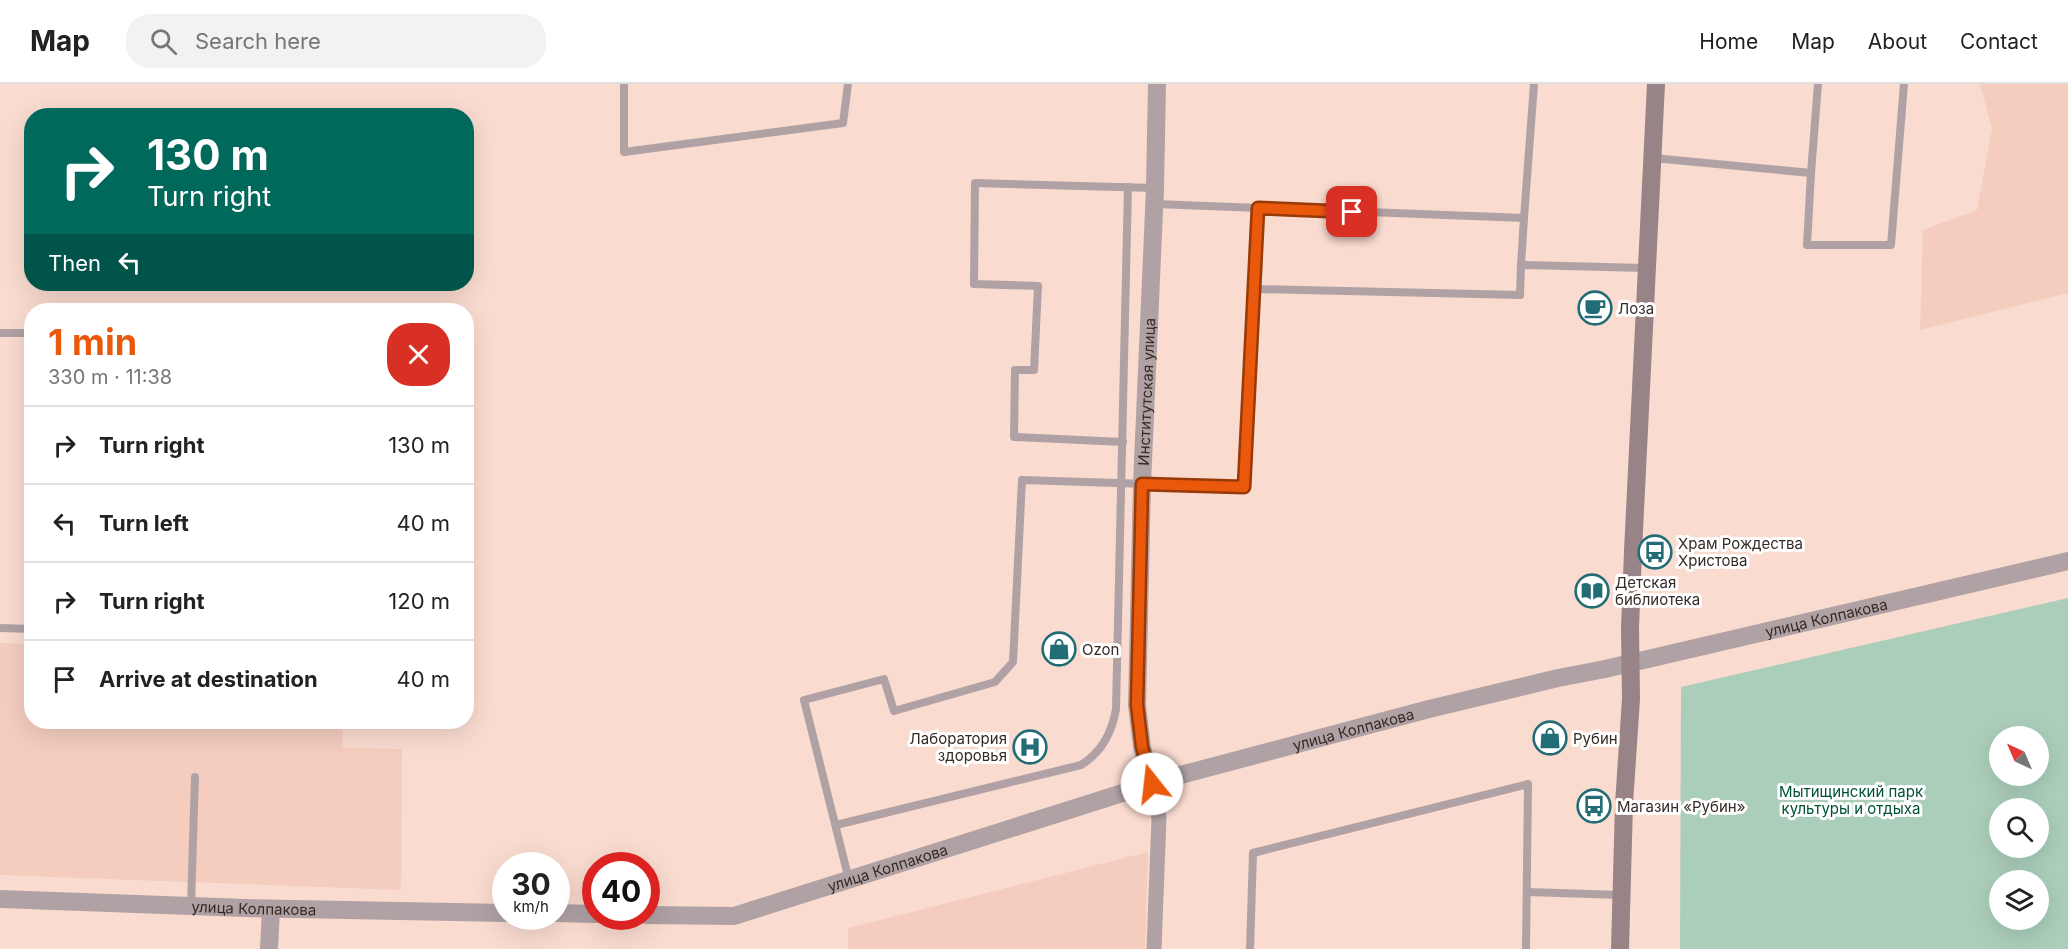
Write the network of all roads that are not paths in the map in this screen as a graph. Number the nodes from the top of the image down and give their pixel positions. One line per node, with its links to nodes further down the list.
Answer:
1 (624, 84): 2 (lane)
2 (848, 84)
3 (1157, 84): 11 (street, Институтская улица)
4 (1534, 84): 13 (lane)
5 (1656, 84): 8 (main road)
6 (1818, 84): 9 (lane)
7 (1904, 84): 9 (lane)
8 (1653, 158): 9 (lane); 15 (main road)
9 (1811, 173)
10 (1128, 187): 11 (lane); 19 (lane); 19 (lane)
11 (1154, 196): 12 (lane); 21 (street, Институтская улица)
12 (1258, 208): 13 (lane); 16 (lane)
13 (1524, 218): 14 (lane)
14 (1521, 265): 15 (lane); 16 (lane)
15 (1646, 268): 25 (main road)
16 (1255, 289): 21 (lane)
17 (0, 333): 18 (lane)
18 (24, 333)
19 (1123, 442): 20 (lane)
20 (1122, 484): 21 (lane); 28 (lane); 28 (lane)
21 (1142, 484): 27 (street, Институтская улица)
22 (2068, 561): 25 (street, улица Колпакова)
23 (0, 628): 24 (lane)
24 (24, 629)
25 (1630, 663): 27 (street, улица Колпакова); 31 (main road)
26 (195, 777): 33 (lane)
27 (1152, 784): 29 (street, улица Колпакова); 38 (street, Институтская улица)
28 (836, 825): 29 (lane)
29 (849, 880): 36 (street, улица Колпакова)
30 (1527, 892): 31 (lane); 39 (lane); 40 (lane)
31 (1622, 895): 41 (main road)
32 (0, 899): 33 (street, улица Колпакова)
33 (190, 906): 34 (street, улица Колпакова)
34 (271, 909): 35 (street, улица Колпакова); 37 (street)
35 (492, 912)
36 (660, 915)
37 (270, 949)
38 (1154, 949)
39 (1250, 949)
40 (1526, 949)
41 (1620, 949)

